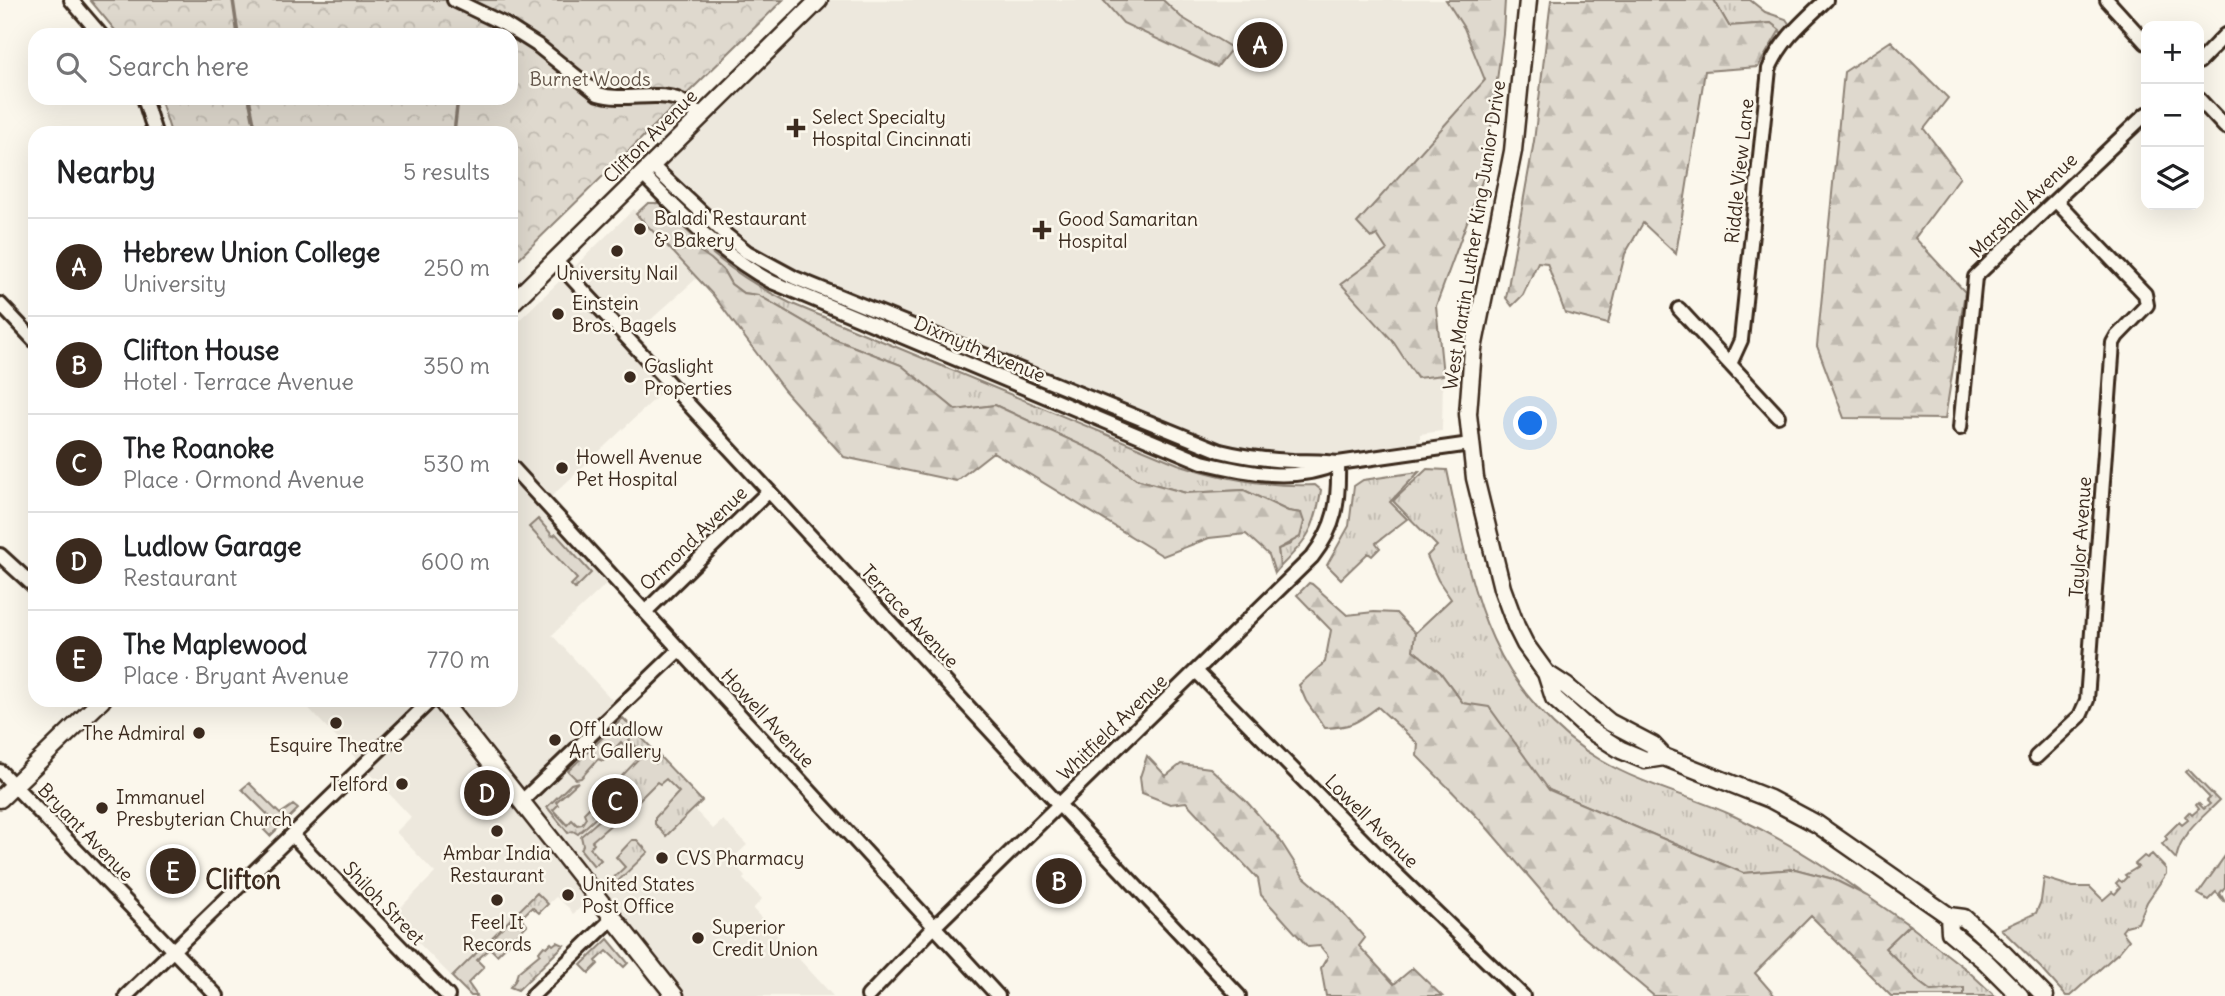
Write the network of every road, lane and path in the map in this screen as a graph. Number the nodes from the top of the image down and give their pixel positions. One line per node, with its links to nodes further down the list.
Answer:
1 (71, 0): 7 (street)
2 (454, 0): 8 (street)
3 (819, 0): 15 (main road, Clifton Avenue)
4 (1528, 0): 29 (main road, West Martin Luther King Junior Drive)
5 (1826, 0): 26 (street, Riddle View Lane)
6 (2107, 0): 11 (street)
7 (95, 28)
8 (511, 28)
9 (518, 32): 15 (street)
10 (2225, 35): 12 (street)
11 (2141, 37)
12 (2204, 57)
13 (2204, 104): 18 (street)
14 (146, 105): 17 (street)
15 (700, 116): 19 (main road, Clifton Avenue)
16 (2141, 119): 20 (street, Marshall Avenue)
17 (153, 126)
18 (2225, 127)
19 (646, 169): 21 (main road, Clifton Avenue); 30 (street, Dixmyth Avenue)
20 (2056, 201): 28 (street, Marshall Avenue); 41 (street, Taylor Avenue)
21 (555, 260): 22 (main road, Clifton Avenue); 32 (street, Terrace Avenue)
22 (518, 296)
23 (0, 304): 25 (street)
24 (1679, 309): 26 (street)
25 (28, 334)
26 (1730, 364): 27 (street)
27 (1779, 416)
28 (1960, 428)
29 (1470, 444): 30 (street, Dixmyth Avenue); 48 (main road, West Martin Luther King Junior Drive)
30 (1338, 463): 37 (street, Whitfield Avenue)
31 (518, 474): 35 (street, Howell Avenue)
32 (769, 491): 35 (street, Ormond Avenue); 46 (street, Terrace Avenue)
33 (0, 555): 34 (street)
34 (28, 581)
35 (645, 612): 36 (street, Howell Avenue)
36 (679, 650): 45 (street); 50 (street, Howell Avenue)
37 (1196, 671): 46 (street, Whitfield Avenue); 60 (street, Lowell Avenue)
38 (95, 707): 43 (main road)
39 (424, 707): 47 (street)
40 (447, 707): 45 (main road)
41 (2036, 757)
42 (0, 771): 43 (street, Bryant Avenue)
43 (14, 785): 44 (main road); 51 (street, Bryant Avenue)
44 (0, 799)
45 (522, 802): 49 (main road)
46 (1059, 805): 50 (street, Whitfield Avenue); 59 (street, Terrace Avenue)
47 (293, 836): 51 (street); 54 (street, Shiloh Street)
48 (1949, 916): 61 (main road, West Martin Luther King Junior Drive); 62 (main road, West Martin Luther King Junior Drive)
49 (613, 918): 55 (street); 56 (main road)
50 (934, 927): 57 (street, Whitfield Avenue); 58 (street, Howell Avenue)
51 (173, 950): 52 (street); 53 (street, Bryant Avenue)
52 (126, 996)
53 (217, 996)
54 (448, 996)
55 (532, 996)
56 (675, 996)
57 (868, 996)
58 (998, 996)
59 (1239, 996)
60 (1523, 996)
61 (2020, 996)
62 (2045, 996)

